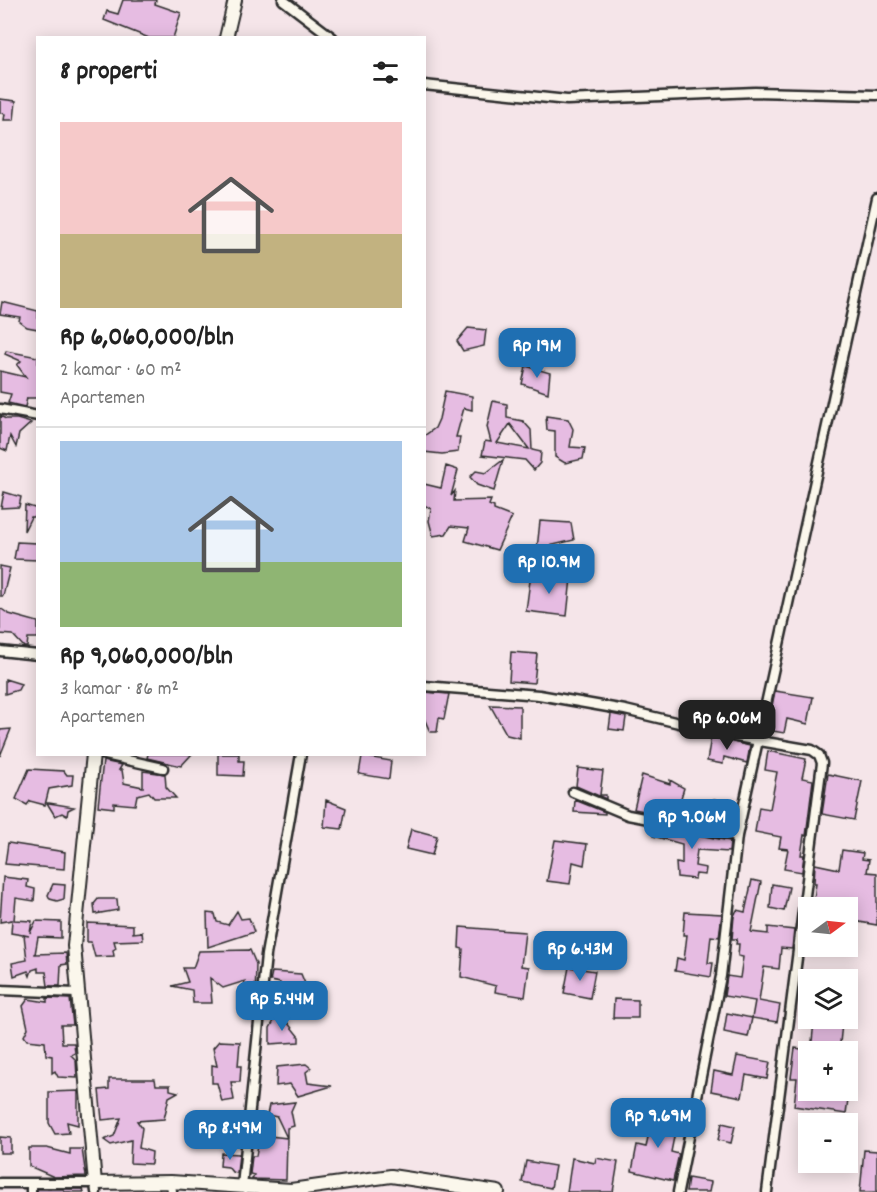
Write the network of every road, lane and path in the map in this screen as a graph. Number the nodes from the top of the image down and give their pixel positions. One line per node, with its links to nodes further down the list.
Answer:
1 (236, 0): 3 (street)
2 (283, 0): 4 (street)
3 (227, 36)
4 (330, 36)
5 (426, 85): 6 (street)
6 (877, 95)
7 (877, 198): 13 (street)
8 (0, 410): 9 (street)
9 (36, 416)
10 (0, 651): 11 (street)
11 (36, 655)
12 (426, 686): 13 (street)
13 (756, 741): 19 (street); 29 (street)
14 (93, 756): 21 (street)
15 (110, 756): 17 (street)
16 (301, 756): 23 (street)
17 (163, 768)
18 (573, 792): 19 (street)
19 (737, 836): 28 (street)
20 (0, 990): 21 (street)
21 (76, 993): 26 (street)
22 (0, 1182): 24 (street)
23 (242, 1186): 25 (street); 27 (street)
24 (31, 1187): 26 (street)
25 (171, 1187): 26 (street)
26 (95, 1188)
27 (498, 1192)
28 (678, 1192)
29 (767, 1192)

